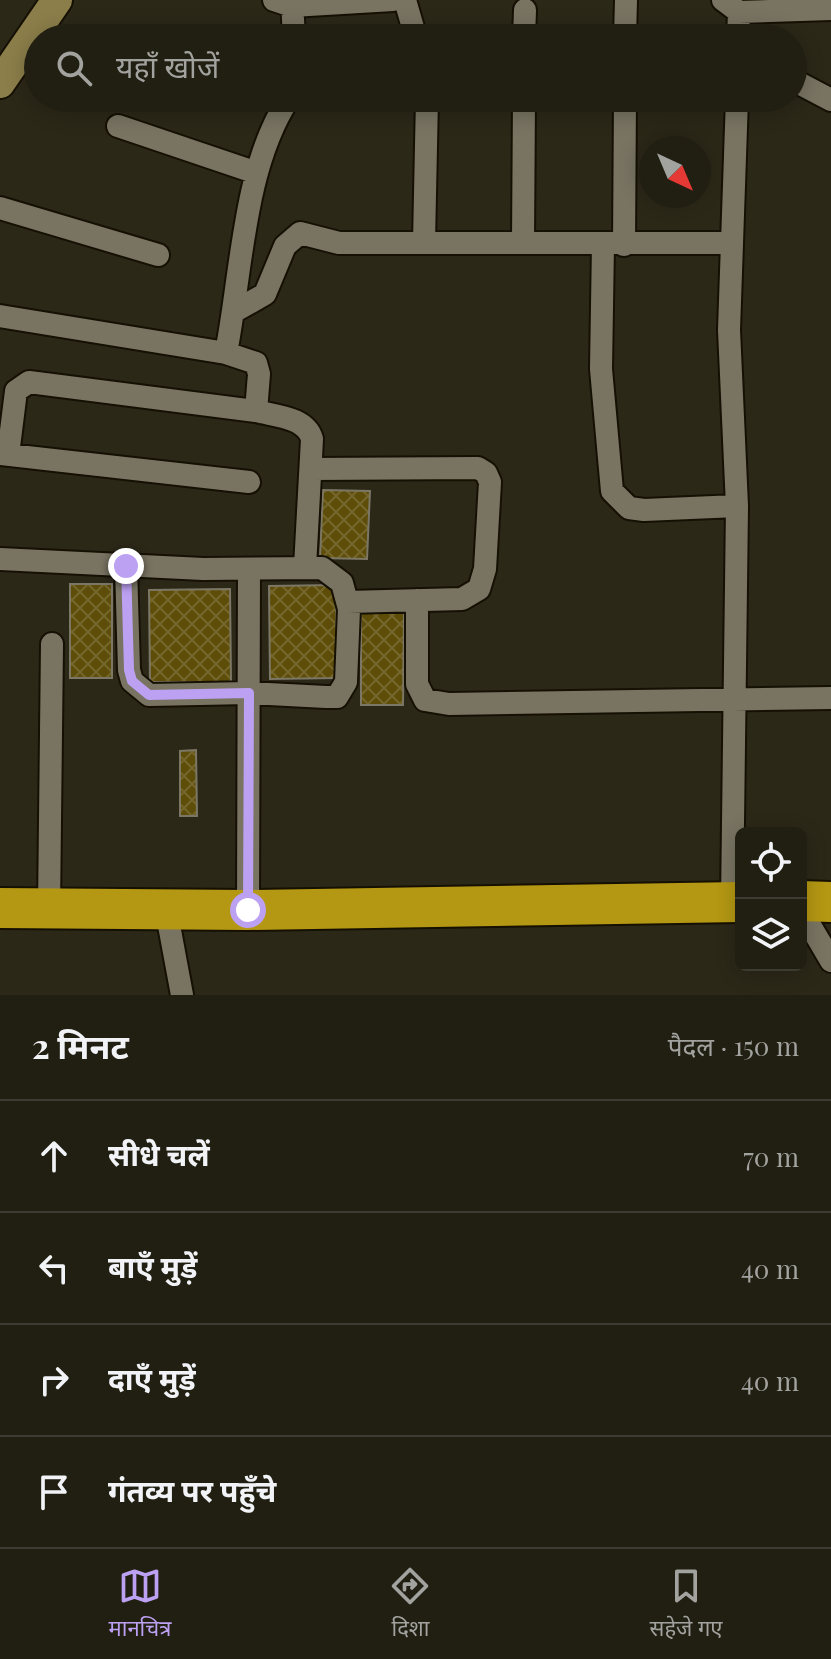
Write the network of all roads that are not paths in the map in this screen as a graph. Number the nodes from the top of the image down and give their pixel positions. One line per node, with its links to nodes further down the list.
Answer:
1 (57, 0): 9 (main road)
2 (393, 0): 5 (street)
3 (405, 0): 11 (street)
4 (626, 0): 13 (street)
5 (286, 2): 10 (street)
6 (731, 6): 7 (street)
7 (831, 9)
8 (525, 10): 12 (street)
9 (41, 24)
10 (291, 24)
11 (412, 24)
12 (524, 24)
13 (625, 24)
14 (24, 48): 15 (main road)
15 (0, 83)
16 (807, 87): 17 (street)
17 (831, 100)
18 (281, 112): 24 (street)
19 (427, 112): 26 (street)
20 (524, 112): 27 (street)
21 (624, 112): 29 (street)
22 (737, 112): 28 (street)
23 (118, 126): 24 (street)
24 (257, 173): 31 (street)
25 (0, 208): 30 (street)
26 (424, 242): 27 (street); 31 (street)
27 (523, 242): 29 (street)
28 (732, 243): 29 (street); 38 (street)
29 (613, 245): 38 (street)
30 (158, 255)
31 (235, 311): 33 (street)
32 (0, 316): 33 (street)
33 (226, 353): 34 (street)
34 (256, 411): 35 (street); 36 (street)
35 (4, 454): 37 (street)
36 (311, 469): 41 (street); 43 (street)
37 (249, 482)
38 (737, 506): 48 (street)
39 (0, 559): 40 (street)
40 (126, 566): 42 (street); 46 (street)
41 (305, 567): 42 (street); 44 (street)
42 (249, 569): 46 (street)
43 (417, 600): 44 (street); 48 (street)
44 (348, 602): 46 (street)
45 (52, 644): 54 (street)
46 (249, 693): 56 (street)
47 (831, 698): 48 (street)
48 (735, 700): 49 (street)
49 (736, 899)
50 (807, 901): 52 (highway)
51 (735, 902): 56 (highway)
52 (831, 902)
53 (0, 908): 54 (highway)
54 (49, 909): 55 (highway)
55 (166, 909): 56 (highway); 59 (street)
56 (248, 910)
57 (807, 920): 58 (street)
58 (831, 961)
59 (182, 995)

